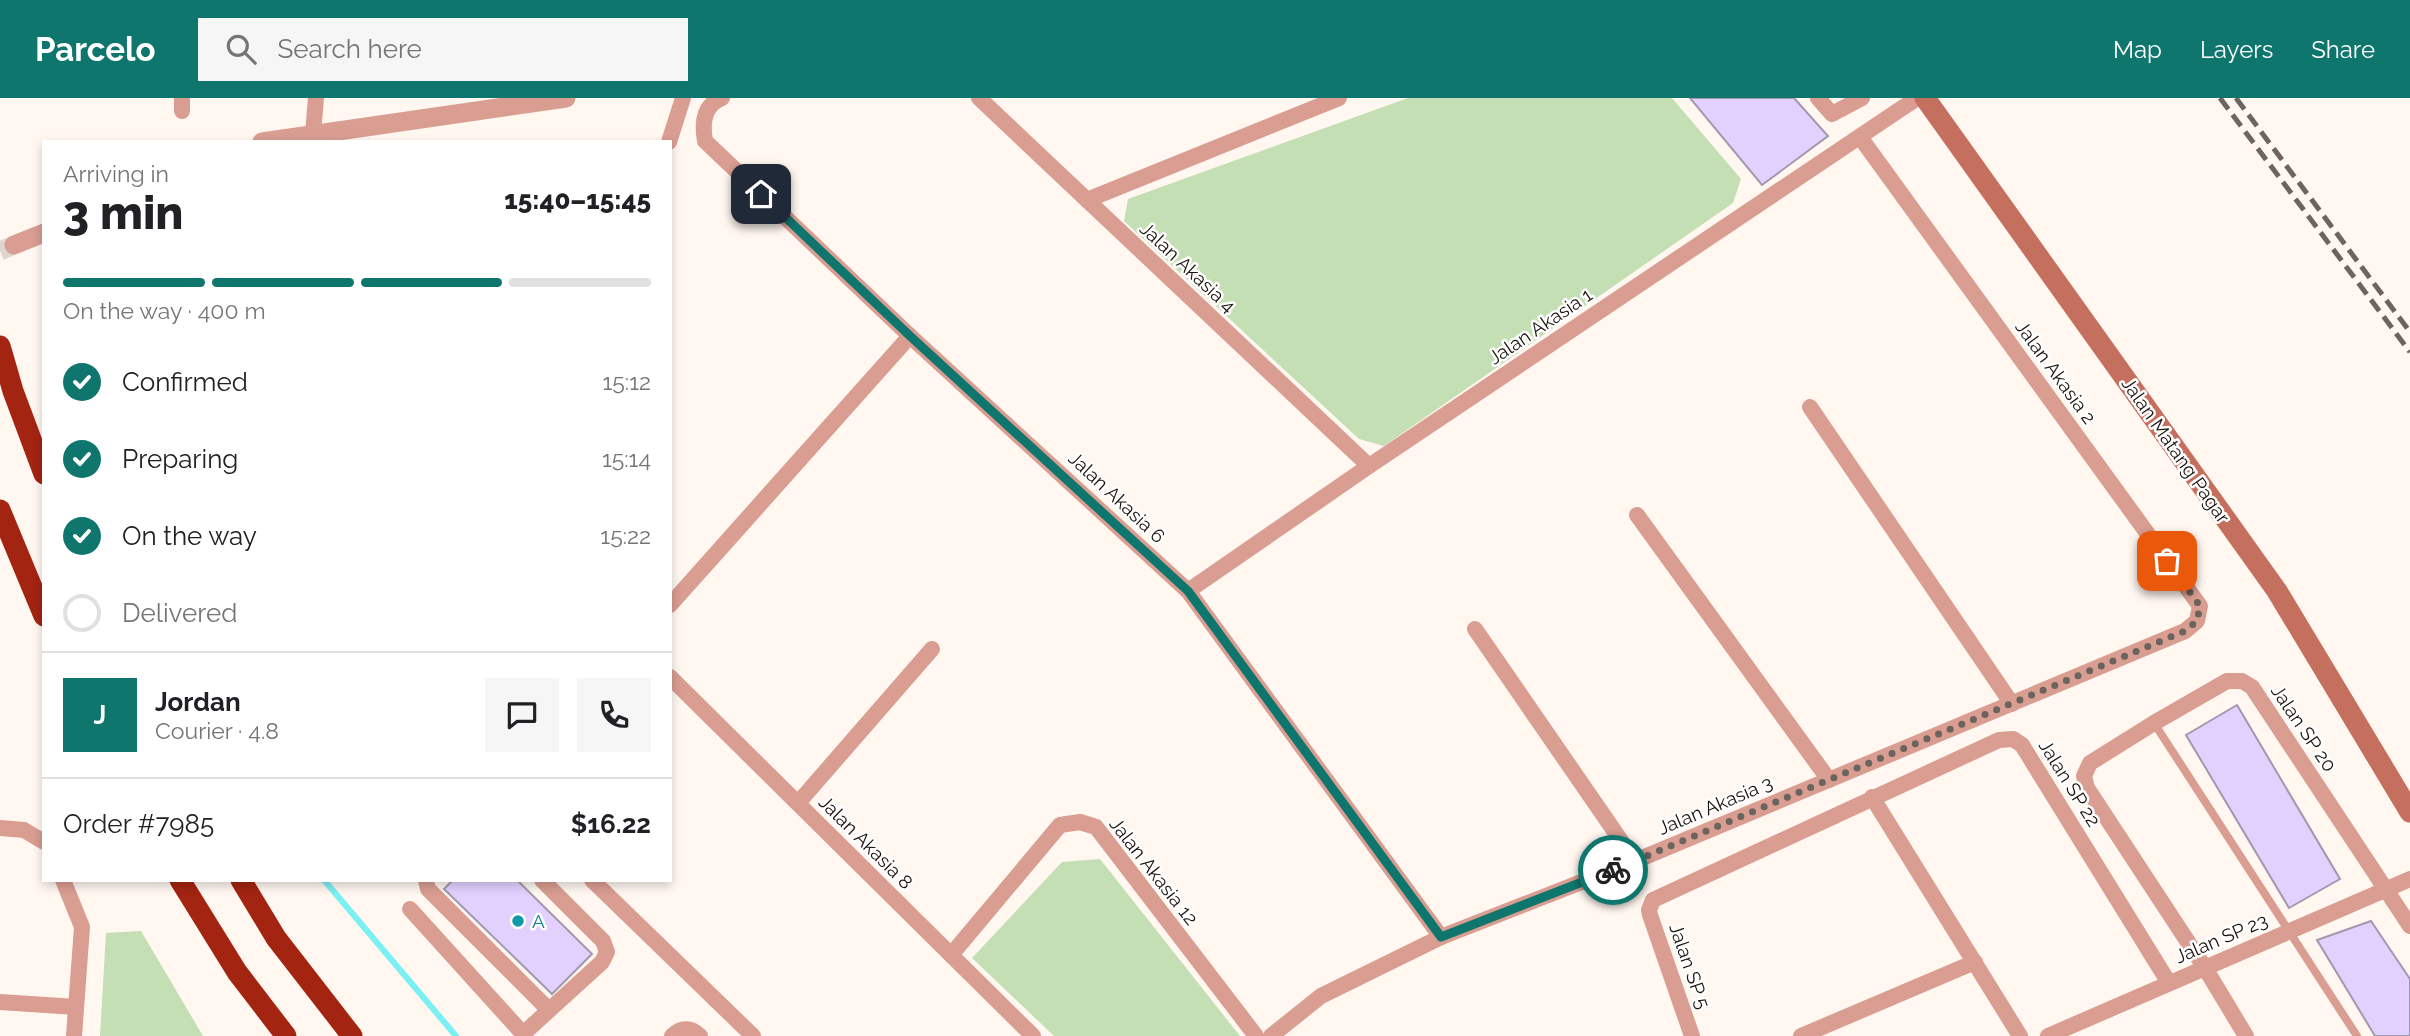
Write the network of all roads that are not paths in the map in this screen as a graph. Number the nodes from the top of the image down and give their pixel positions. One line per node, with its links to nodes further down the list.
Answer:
1 (316, 98): 11 (street)
2 (566, 98): 11 (street)
3 (684, 98): 14 (street)
4 (722, 98): 18 (street, Jalan Akasia 6)
5 (979, 98): 15 (street, Jalan Akasia 4)
6 (1339, 98): 15 (street)
7 (1818, 98): 8 (street)
8 (1862, 98)
9 (1917, 98): 12 (street, Jalan Akasia 1)
10 (1925, 98): 37 (main road, Jalan Matang Pagar)
11 (313, 133): 13 (street)
12 (1860, 137): 21 (street, Jalan Akasia 1); 29 (street, Jalan Akasia 2)
13 (273, 140)
14 (670, 140)
15 (1087, 200): 21 (street, Jalan Akasia 4)
16 (42, 234): 17 (street)
17 (14, 245)
18 (910, 336): 25 (street, Jalan Akasia 6); 26 (street)
19 (0, 346): 22 (highway)
20 (1810, 407): 32 (street)
21 (1369, 466): 25 (street, Jalan Akasia 1)
22 (42, 469)
23 (0, 510): 27 (highway)
24 (1637, 514): 34 (street)
25 (1188, 591): 52 (street, Jalan Akasia 6)
26 (672, 603)
27 (42, 611)
28 (1475, 629): 40 (street)
29 (2185, 631): 32 (street, Jalan Akasia 3)
30 (932, 649): 36 (street)
31 (672, 679): 36 (street, Jalan Akasia 8)
32 (2012, 704): 34 (street, Jalan Akasia 3)
33 (2154, 723): 48 (street, Jalan SP 20); 51 (lane); 55 (street, Jalan SP 20)
34 (1829, 780): 40 (street, Jalan Akasia 3)
35 (1872, 797): 54 (street); 56 (street, Jalan SP 22); 70 (street, Jalan SP 5)
36 (798, 803): 53 (street, Jalan Akasia 8)
37 (2410, 812)
38 (0, 828): 39 (street)
39 (42, 841)
40 (1635, 861): 52 (street, Jalan Akasia 3)
41 (2410, 879): 48 (street, Jalan SP 23)
42 (65, 882): 58 (street)
43 (181, 882): 62 (highway)
44 (242, 882): 63 (highway)
45 (426, 882): 59 (street)
46 (544, 882): 59 (street)
47 (594, 882): 66 (street)
48 (2386, 889): 50 (street, Jalan SP 20); 51 (street, Jalan SP 23)
49 (410, 909): 60 (street)
50 (2410, 926)
51 (2289, 931): 55 (street, Jalan SP 23); 75 (lane)
52 (1441, 937): 69 (street, Jalan Akasia 3)
53 (951, 955): 67 (street, Jalan Akasia 8); 68 (street, Jalan Akasia 12)
54 (1975, 962): 71 (street); 72 (street)
55 (2205, 968): 56 (street, Jalan SP 23); 74 (street)
56 (2169, 983): 73 (street, Jalan SP 23)
57 (0, 1002): 58 (street)
58 (76, 1007): 61 (street)
59 (549, 1010): 60 (street)
60 (524, 1035)
61 (74, 1036)
62 (286, 1036)
63 (352, 1036)
64 (672, 1036): 65 (street)
65 (700, 1036)
66 (753, 1036)
67 (1034, 1036)
68 (1256, 1036)
69 (1271, 1036)
70 (1692, 1036)
71 (1801, 1036)
72 (2020, 1036)
73 (2048, 1036)
74 (2246, 1036)
75 (2357, 1036)

